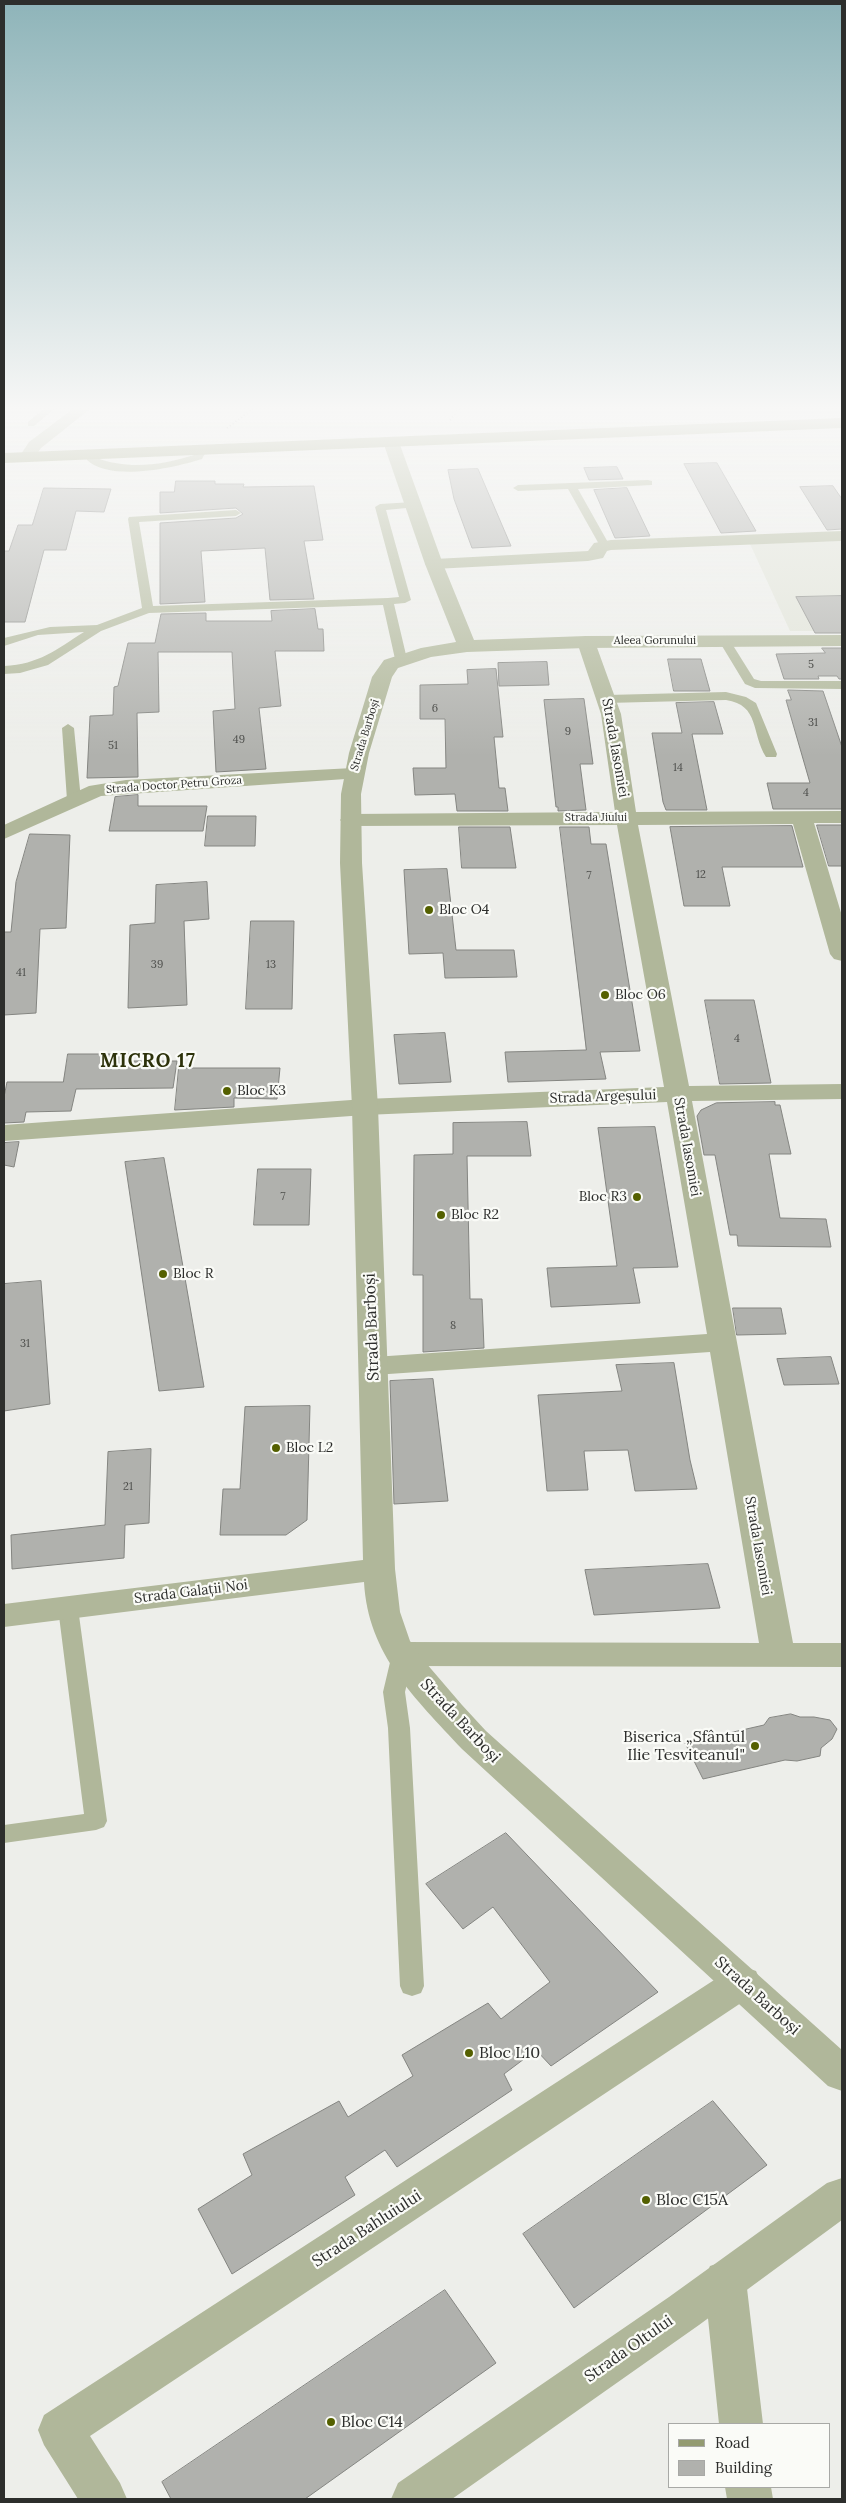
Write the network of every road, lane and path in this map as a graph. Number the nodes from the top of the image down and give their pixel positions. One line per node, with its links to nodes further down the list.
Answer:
1 (133, 522): 9 (lane)
2 (384, 522): 8 (lane)
3 (419, 522): 7 (street)
4 (591, 522): 6 (lane)
5 (842, 536): 6 (street)
6 (604, 546): 7 (street)
7 (434, 564): 15 (street)
8 (388, 601): 9 (lane); 16 (lane)
9 (148, 610): 10 (lane)
10 (100, 628): 13 (lane); 17 (lane)
11 (842, 640): 12 (street, Aleea Gorunului)
12 (724, 641): 14 (street, Aleea Gorunului); 18 (lane)
13 (4, 642)
14 (586, 642): 15 (street, Aleea Gorunului); 19 (street, Strada Iasomiei)
15 (468, 646): 16 (street, Strada Barboși)
16 (401, 659): 22 (street, Strada Barboși)
17 (4, 670)
18 (842, 685)
19 (607, 699): 21 (lane); 25 (street, Strada Iasomiei)
20 (68, 728): 23 (lane)
21 (771, 754)
22 (353, 774): 23 (street, Strada Doctor Petru Groza); 27 (street, Strada Barboși)
23 (74, 800): 28 (street, Strada Doctor Petru Groza)
24 (842, 817): 26 (street, Strada Jiului)
25 (626, 818): 26 (street, Strada Jiului); 27 (street, Strada Jiului); 31 (street, Strada Iasomiei)
26 (802, 818): 29 (street)
27 (351, 820): 32 (street, Strada Barboși)
28 (4, 833)
29 (842, 954)
30 (842, 1091): 31 (street, Strada Argeșului)
31 (678, 1094): 32 (street, Strada Argeșului); 34 (street, Strada Iasomiei)
32 (365, 1107): 33 (street); 35 (street, Strada Barboși)
33 (4, 1134)
34 (720, 1342): 35 (street); 40 (street, Strada Iasomiei)
35 (374, 1366): 36 (street, Strada Barboși)
36 (379, 1569): 37 (street, Strada Galații Noi); 39 (street, Strada Barboși)
37 (68, 1608): 38 (street, Strada Galații Noi); 42 (lane)
38 (4, 1616)
39 (404, 1654): 40 (street); 43 (street, Strada Barboși); 44 (lane)
40 (778, 1654): 41 (street)
41 (842, 1655)
42 (4, 1834)
43 (742, 1982): 45 (street, Strada Barboși); 50 (street, Strada Bahluiului)
44 (412, 1986)
45 (842, 2074)
46 (842, 2196): 47 (street, Strada Oltului)
47 (725, 2280): 48 (street); 49 (street, Strada Oltului)
48 (742, 2423)
49 (422, 2497)
50 (104, 2499)

